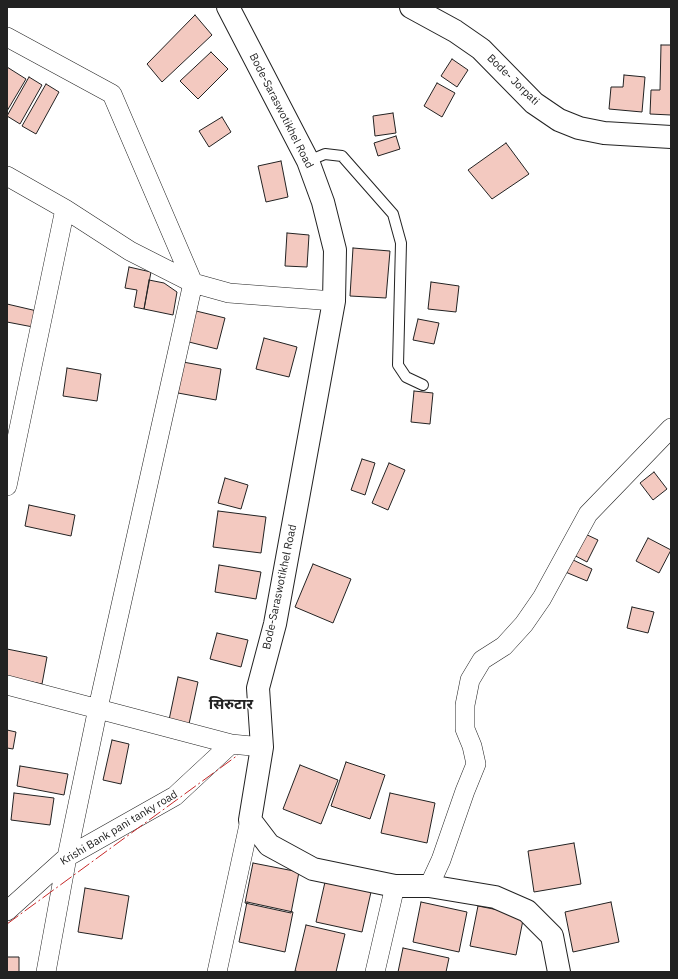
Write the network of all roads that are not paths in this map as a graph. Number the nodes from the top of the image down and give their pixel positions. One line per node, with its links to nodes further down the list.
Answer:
1 (228, 7): 5 (street, Bode-Saraswotikhel Road)
2 (411, 7): 4 (street, Bode- Jorpati)
3 (7, 36): 8 (street)
4 (671, 137)
5 (308, 161): 9 (street, Bode-Saraswotikhel Road); 10 (lane)
6 (7, 176): 7 (street)
7 (65, 209): 8 (street); 12 (street)
8 (193, 283): 9 (street); 14 (street)
9 (334, 301): 16 (street, Bode-Saraswotikhel Road)
10 (423, 385)
11 (671, 428): 20 (street)
12 (7, 486)
13 (7, 686): 14 (street)
14 (98, 708): 15 (street); 18 (street)
15 (231, 744): 16 (street); 18 (street, Krishi Bank pani tanky road)
16 (262, 747): 17 (street, Bode-Saraswotikhel Road)
17 (250, 820): 19 (street); 23 (street)
18 (67, 857): 21 (street, Krishi Bank pani tanky road); 22 (street)
19 (395, 886): 20 (street); 24 (street)
20 (429, 886): 25 (street)
21 (7, 911)
22 (46, 972)
23 (217, 972)
24 (375, 972)
25 (559, 972)

